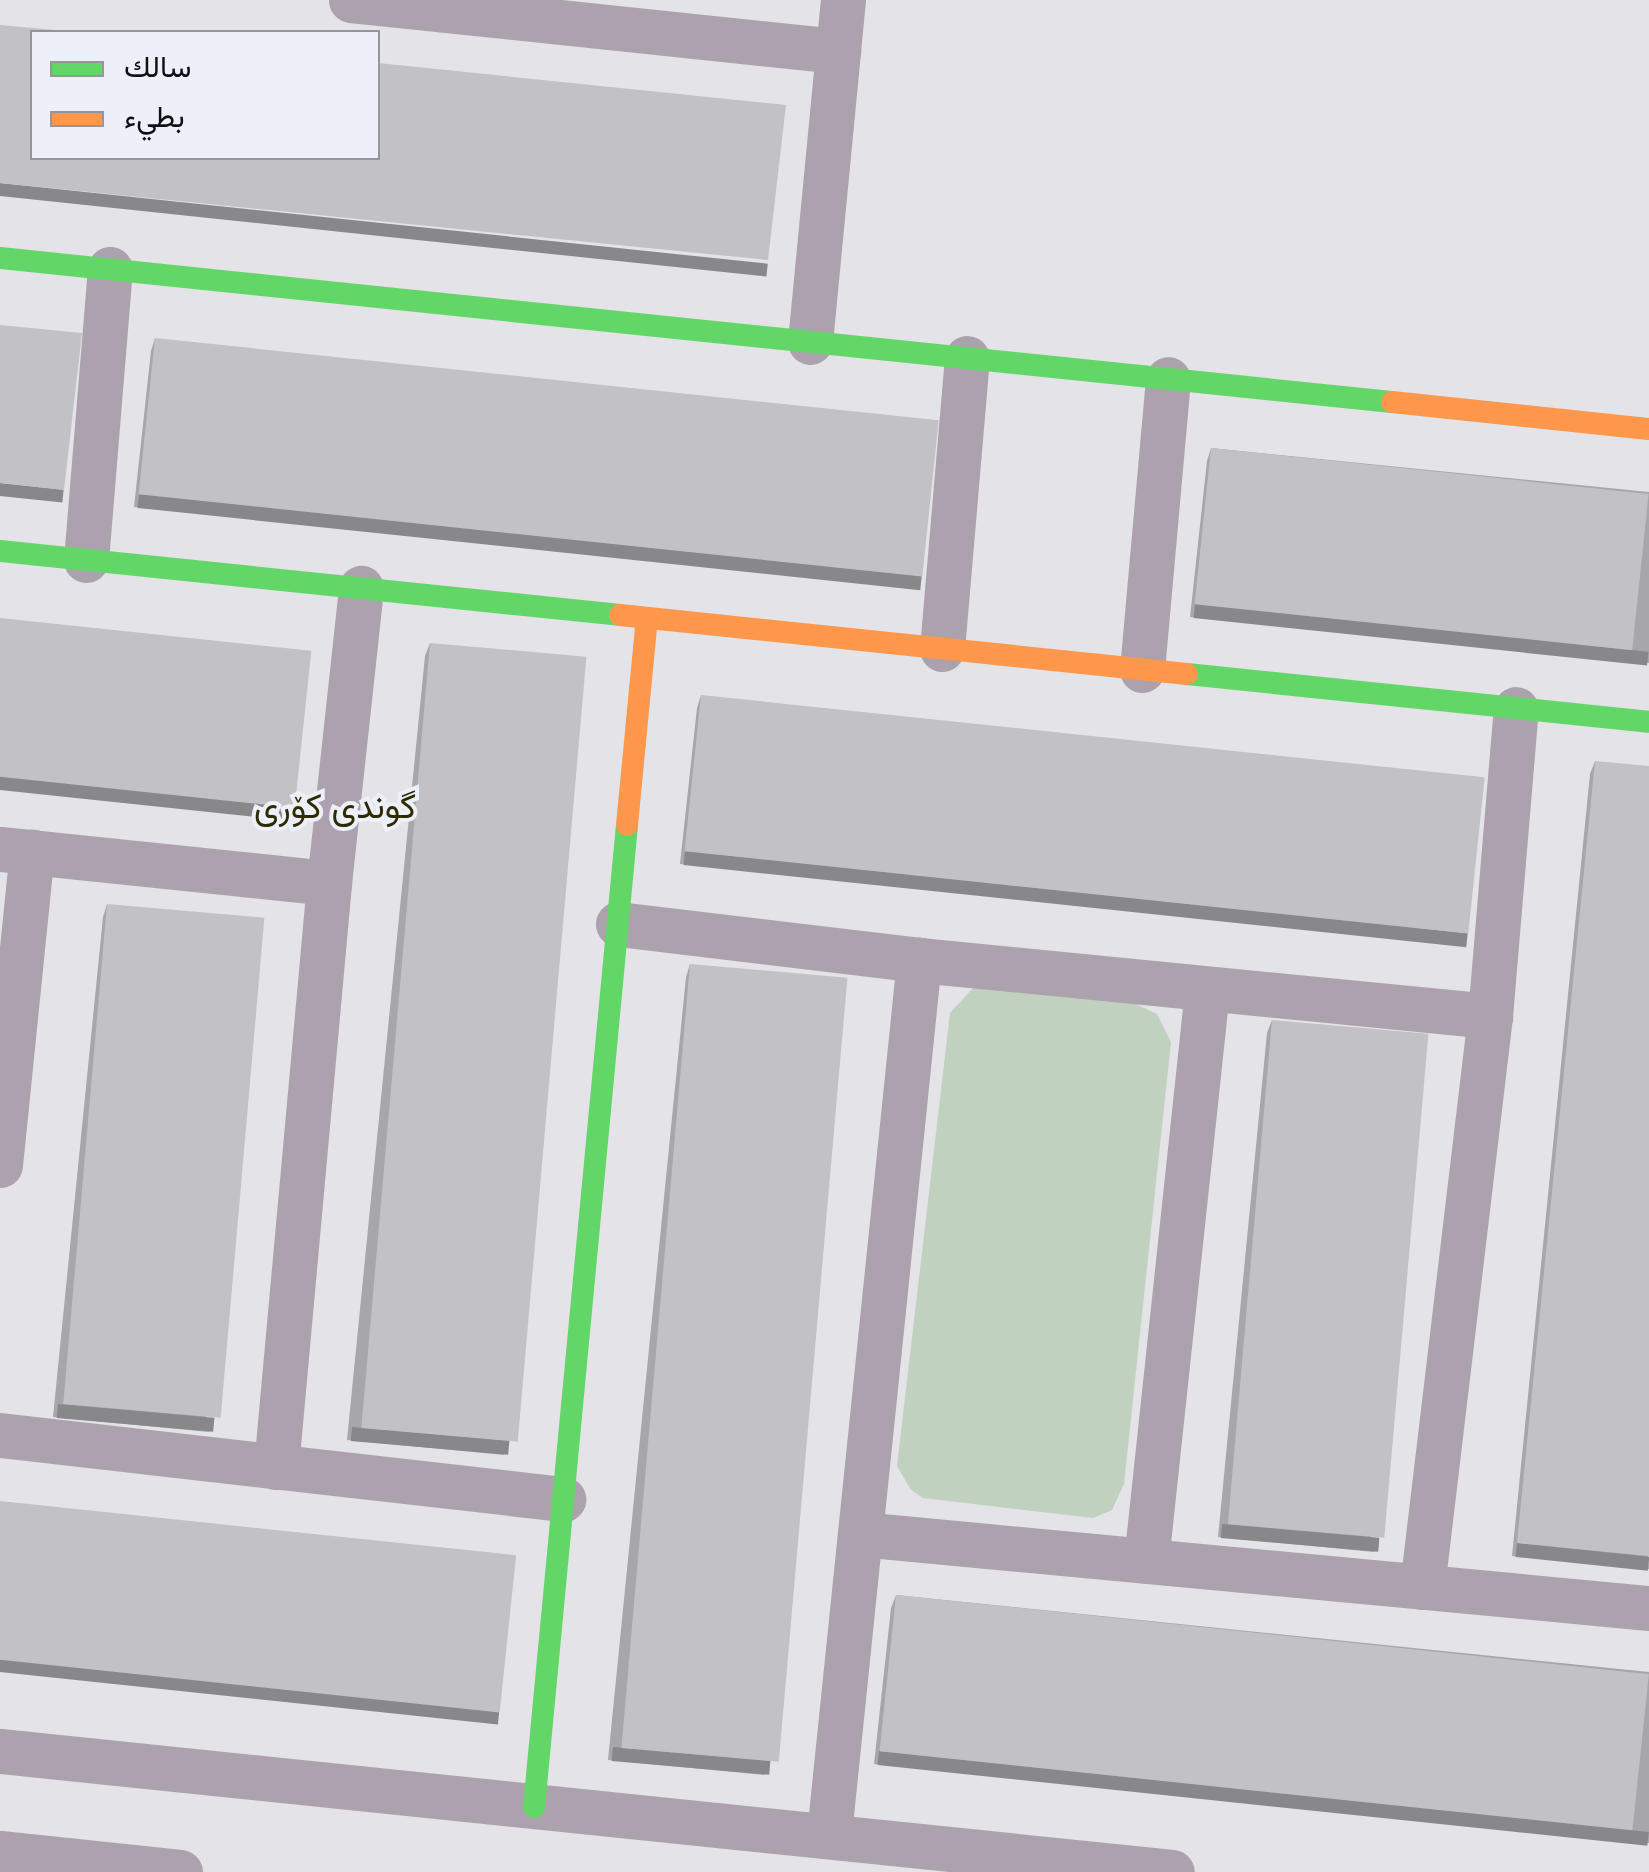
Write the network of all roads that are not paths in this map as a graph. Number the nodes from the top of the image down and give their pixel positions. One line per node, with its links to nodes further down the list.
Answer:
1 (351, 0): 3 (street)
2 (843, 0): 3 (street)
3 (838, 51): 6 (street)
4 (0, 258): 5 (street)
5 (110, 269): 6 (street); 11 (street)
6 (810, 342): 7 (street)
7 (967, 358): 8 (street); 14 (street)
8 (1168, 379): 9 (street); 15 (street)
9 (1649, 430)
10 (0, 551): 11 (street)
11 (86, 560): 12 (street)
12 (361, 588): 13 (street); 19 (street)
13 (647, 618): 14 (street); 20 (street)
14 (942, 648): 15 (street)
15 (1142, 670): 16 (street)
16 (1516, 708): 17 (street); 23 (street)
17 (1649, 722)
18 (16, 850): 19 (street); 24 (street)
19 (329, 883): 26 (street)
20 (618, 924): 21 (street); 27 (street)
21 (919, 960): 22 (street); 28 (street)
22 (1208, 990): 23 (street); 29 (street)
23 (1490, 1016): 30 (street)
24 (0, 1164)
25 (0, 1435): 26 (street)
26 (276, 1467): 27 (street)
27 (564, 1500): 33 (street)
28 (860, 1534): 29 (street); 34 (street)
29 (1146, 1561): 30 (street)
30 (1422, 1586): 31 (street)
31 (1649, 1608)
32 (0, 1750): 33 (street)
33 (534, 1807): 34 (street)
34 (830, 1834): 37 (street)
35 (0, 1853): 36 (street)
36 (180, 1872)
37 (1172, 1872)

